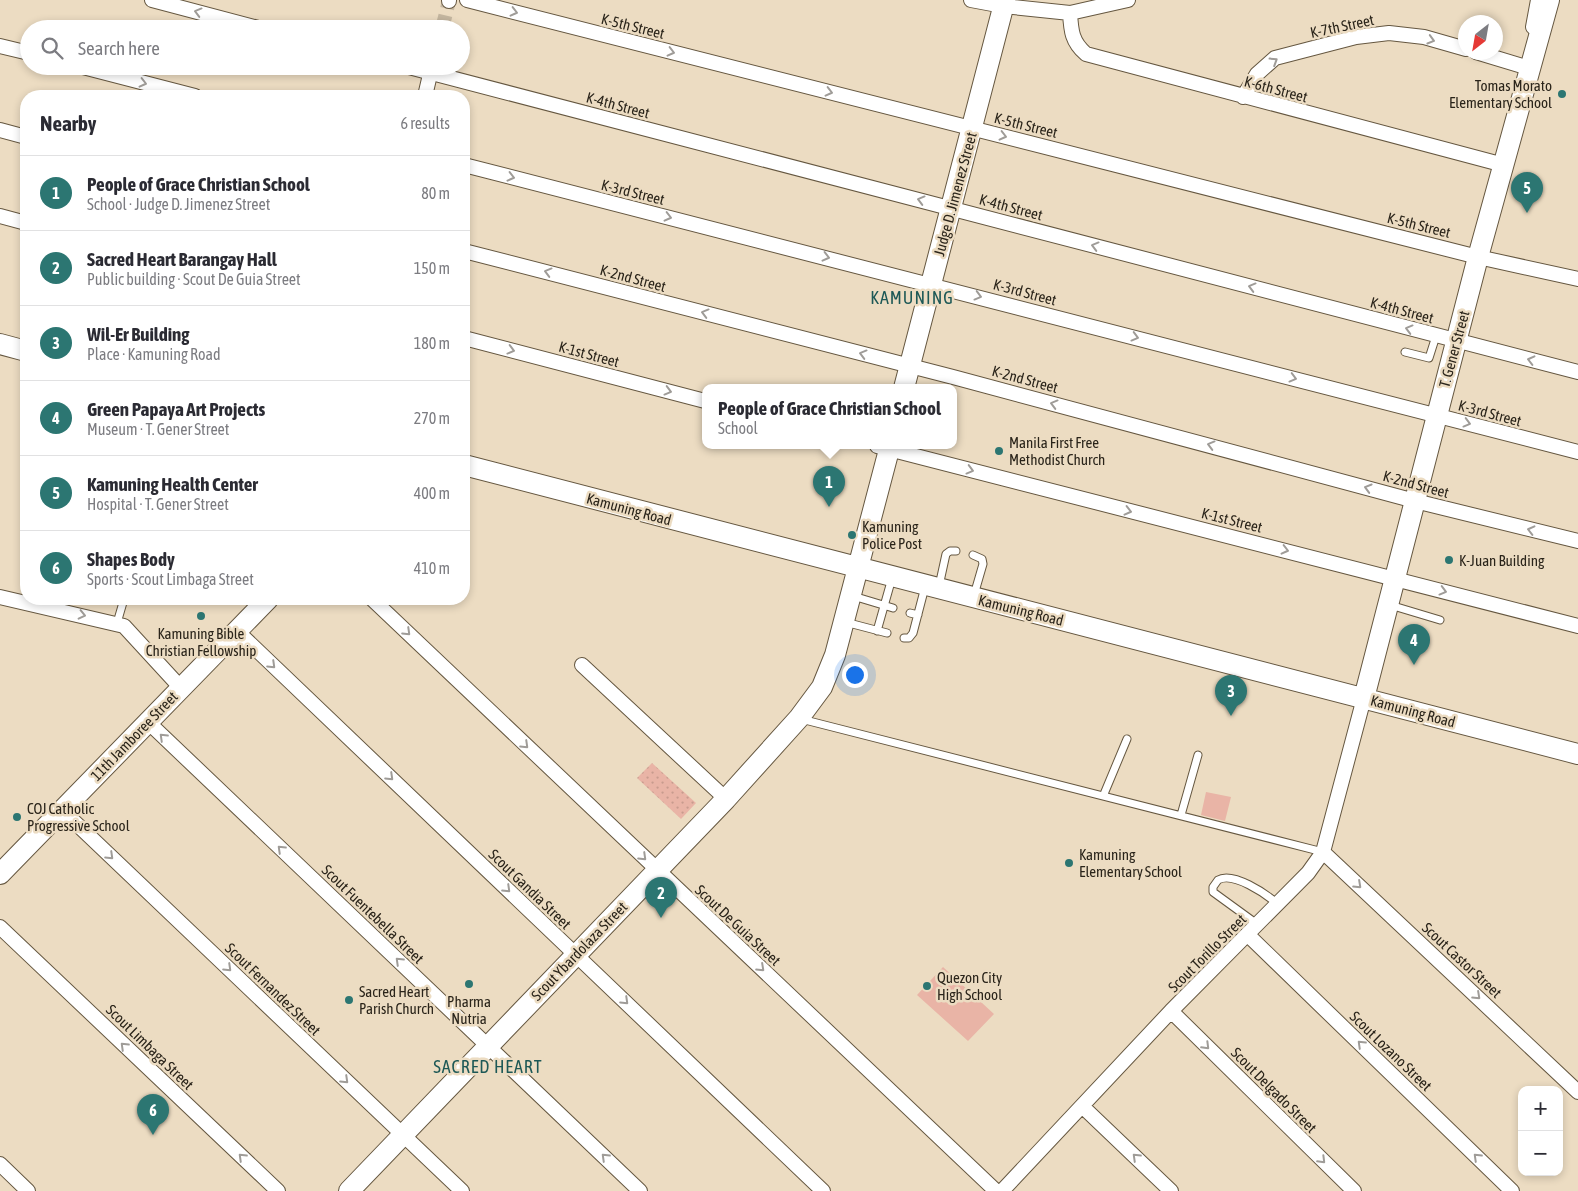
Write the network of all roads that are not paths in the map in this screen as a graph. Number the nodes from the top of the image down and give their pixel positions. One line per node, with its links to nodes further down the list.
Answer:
1 (152, 0): 9 (street, one-way to 1)
2 (466, 0): 21 (street, K-5th Street, one-way to 21)
3 (971, 0): 7 (street)
4 (1128, 0): 8 (street)
5 (1538, 0): 14 (street)
6 (1549, 0): 14 (street, T. Gener Street)
7 (1004, 3): 8 (street); 21 (street, Judge D. Jimenez Street)
8 (1070, 13): 20 (street, K-6th Street)
9 (228, 20)
10 (0, 46): 12 (street)
11 (1458, 47): 20 (street, K-7th Street, one-way to 11)
12 (20, 51)
13 (1503, 57): 14 (street)
14 (1533, 63): 24 (street, T. Gener Street)
15 (114, 75): 18 (street, one-way to 18)
16 (430, 75): 19 (street)
17 (450, 75): 26 (street, K-4th Street, one-way to 17)
18 (172, 90)
19 (426, 90)
20 (1243, 97): 24 (street, K-6th Street)
21 (973, 128): 26 (street, Judge D. Jimenez Street); 30 (street, K-5th Street, one-way to 30)
22 (0, 130): 23 (street)
23 (20, 135)
24 (1504, 165): 30 (street, T. Gener Street)
25 (470, 167): 32 (street, K-3rd Street, one-way to 32)
26 (951, 208): 32 (street, Judge D. Jimenez Street); 33 (street, K-4th Street, one-way to 26)
27 (0, 216): 28 (street)
28 (20, 221)
29 (470, 253): 39 (street, K-2nd Street, one-way to 29)
30 (1478, 257): 31 (street, K-5th Street); 35 (street, T. Gener Street)
31 (1578, 280)
32 (931, 284): 39 (street, Judge D. Jimenez Street); 43 (street, K-3rd Street, one-way to 43)
33 (1436, 336): 35 (street, K-4th Street); 38 (lane)
34 (470, 340): 42 (street, K-1st Street, one-way to 42)
35 (1456, 341): 40 (street, K-4th Street, one-way to 35); 43 (street, T. Gener Street)
36 (0, 344): 37 (street)
37 (20, 349)
38 (1405, 352)
39 (910, 366): 41 (street, Judge D. Jimenez Street); 48 (street, K-2nd Street, one-way to 39)
40 (1578, 372)
41 (905, 384)
42 (702, 400)
43 (1437, 416): 46 (street, K-3rd Street, one-way to 46); 48 (street, T. Gener Street)
44 (885, 449): 52 (street)
45 (893, 449): 54 (street, K-1st Street, one-way to 54)
46 (1578, 452)
47 (470, 467): 52 (street, Kamuning Road)
48 (1415, 501): 49 (street, K-2nd Street, one-way to 48); 54 (street, T. Gener Street)
49 (1578, 541)
50 (956, 551): 55 (lane)
51 (973, 556): 57 (lane)
52 (858, 569): 53 (street, Kamuning Road); 56 (street, Scout Ybardolaza Street)
53 (892, 577): 55 (street, Kamuning Road); 64 (lane)
54 (1396, 578): 65 (street, T. Gener Street); 70 (street, K-1st Street, one-way to 70)
55 (932, 588): 57 (street, Kamuning Road); 74 (lane)
56 (851, 596): 64 (lane); 68 (street, Scout Ybardolaza Street)
57 (973, 598): 77 (street, Kamuning Road)
58 (1, 599): 59 (street, one-way to 59)
59 (20, 603)
60 (30, 605): 69 (street, one-way to 69)
61 (122, 605): 69 (lane)
62 (262, 605): 71 (street, 11th Jamboree Street)
63 (378, 605): 88 (street, Scout De Guia Street, one-way to 88)
64 (884, 605): 66 (lane); 72 (lane)
65 (1389, 605): 67 (lane); 77 (street, T. Gener Street)
66 (893, 608)
67 (1440, 620)
68 (844, 622): 72 (lane); 78 (street, Scout Ybardolaza Street)
69 (117, 623): 76 (street)
70 (1578, 626)
71 (237, 631): 76 (street, 11th Jamboree Street); 94 (street, Scout Gandia Street, one-way to 94)
72 (877, 631): 73 (lane)
73 (887, 633)
74 (904, 638)
75 (582, 665): 84 (street)
76 (181, 688): 79 (street, 11th Jamboree Street)
77 (1364, 698): 82 (street, Kamuning Road); 87 (street, Scout Torillo Street)
78 (798, 718): 83 (lane); 84 (street, Scout Ybardolaza Street)
79 (148, 722): 85 (street, 11th Jamboree Street); 96 (street, Scout Fuentebella Street, one-way to 79)
80 (1127, 739): 83 (lane)
81 (1198, 754): 86 (lane)
82 (1578, 754)
83 (1104, 794): 86 (lane)
84 (726, 799): 88 (street, Scout Ybardolaza Street)
85 (62, 810): 89 (street, 11th Jamboree Street); 99 (street, Scout Fernandez Street, one-way to 99)
86 (1181, 814): 87 (lane)
87 (1323, 852): 90 (street, Scout Torillo Street); 97 (street, Scout Castor Street, one-way to 97)
88 (657, 870): 94 (street, Scout Ybardolaza Street); 107 (street, Scout De Guia Street, one-way to 107)
89 (0, 874)
90 (1278, 904): 91 (street, Scout Torillo Street); 91 (lane)
91 (1258, 924): 93 (street, Scout Torillo Street)
92 (0, 927): 102 (street, Scout Limbaga Street, one-way to 92)
93 (1248, 934): 95 (street, Scout Torillo Street); 111 (street, Scout Lozano Street, one-way to 93)
94 (575, 954): 96 (street, Scout Ybardolaza Street); 106 (street, Scout Gandia Street, one-way to 106)
95 (1172, 1011): 98 (street, Scout Torillo Street); 110 (street, Scout Delgado Street, one-way to 110)
96 (490, 1046): 99 (street, Scout Ybardolaza Street); 105 (street, Scout Fuentebella Street, one-way to 96)
97 (1578, 1092)
98 (1082, 1106): 108 (street, Scout Torillo Street); 109 (street, one-way to 98)
99 (403, 1134): 103 (street, Scout Ybardolaza Street); 104 (street, Scout Fernandez Street)
100 (0, 1164): 101 (street)
101 (28, 1191)
102 (278, 1191)
103 (349, 1191)
104 (462, 1191)
105 (640, 1191)
106 (823, 1191)
107 (996, 1191)
108 (1002, 1191)
109 (1171, 1191)
110 (1354, 1191)
111 (1512, 1191)

